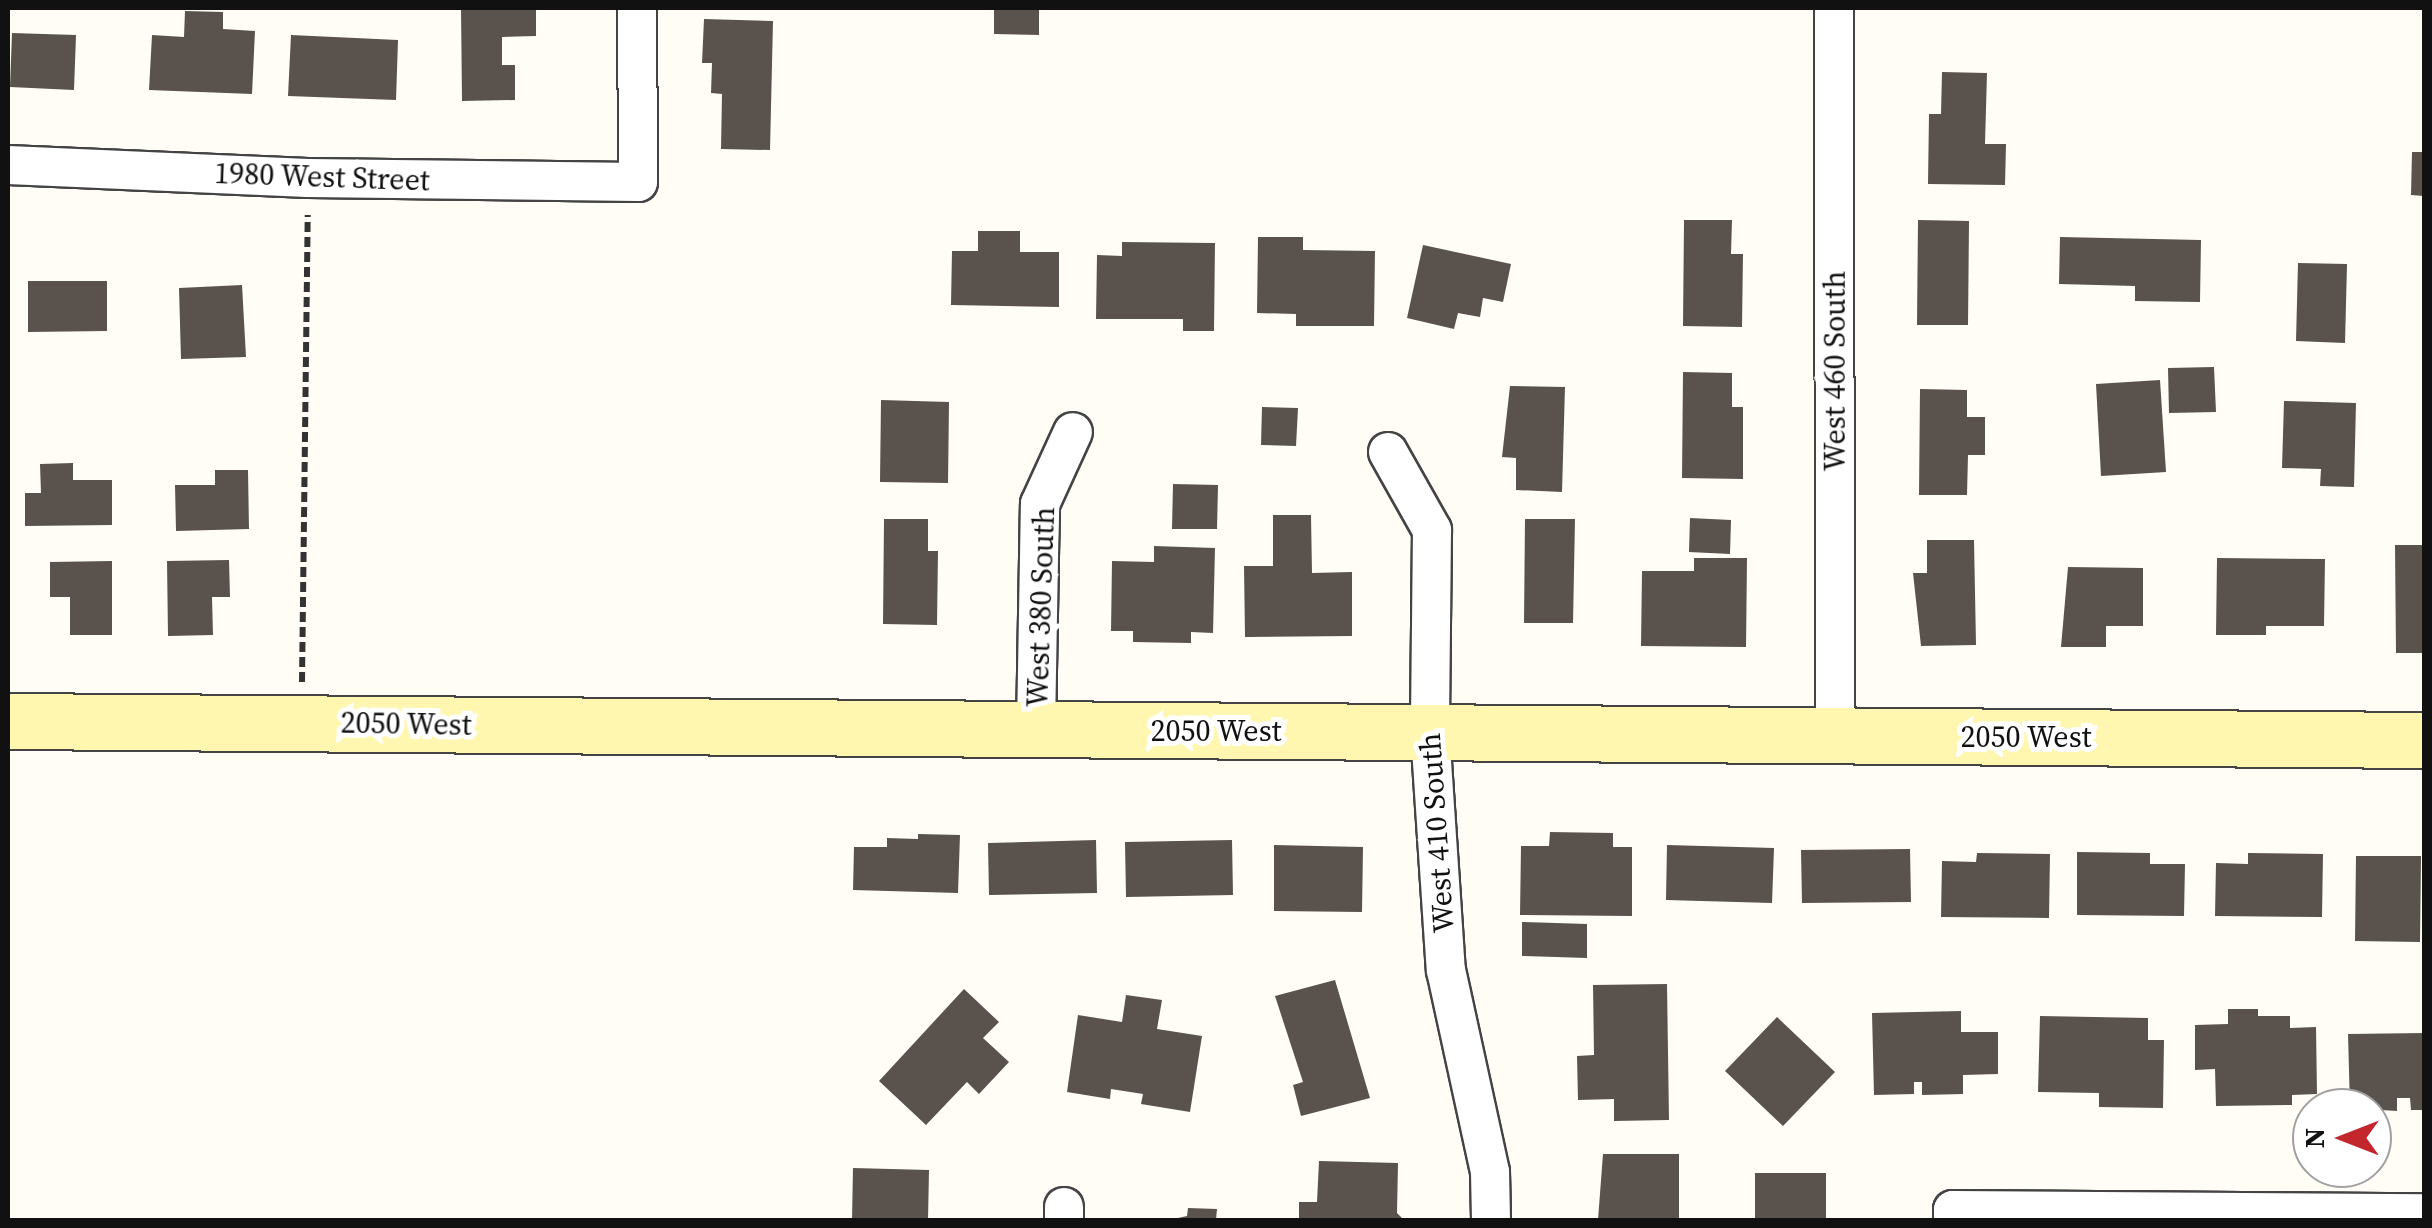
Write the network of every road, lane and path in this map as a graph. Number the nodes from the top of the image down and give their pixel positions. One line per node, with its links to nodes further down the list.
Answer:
1 (637, 8): 4 (street, 1980 West Street)
2 (1834, 8): 11 (street, West 460 South)
3 (8, 165): 4 (street, 1980 West Street)
4 (308, 178): 8 (path)
5 (1073, 432): 9 (street, West 380 South)
6 (1388, 452): 10 (street, West 410 South)
7 (8, 720): 8 (street, 2050 West)
8 (301, 723): 9 (street, 2050 West)
9 (1036, 729): 10 (street, 2050 West)
10 (1430, 732): 11 (street, 2050 West); 15 (street, West 410 South)
11 (1835, 735): 12 (street, 2050 West)
12 (2424, 740)
13 (2424, 1213): 14 (street)
14 (1953, 1216)
15 (1491, 1220)

